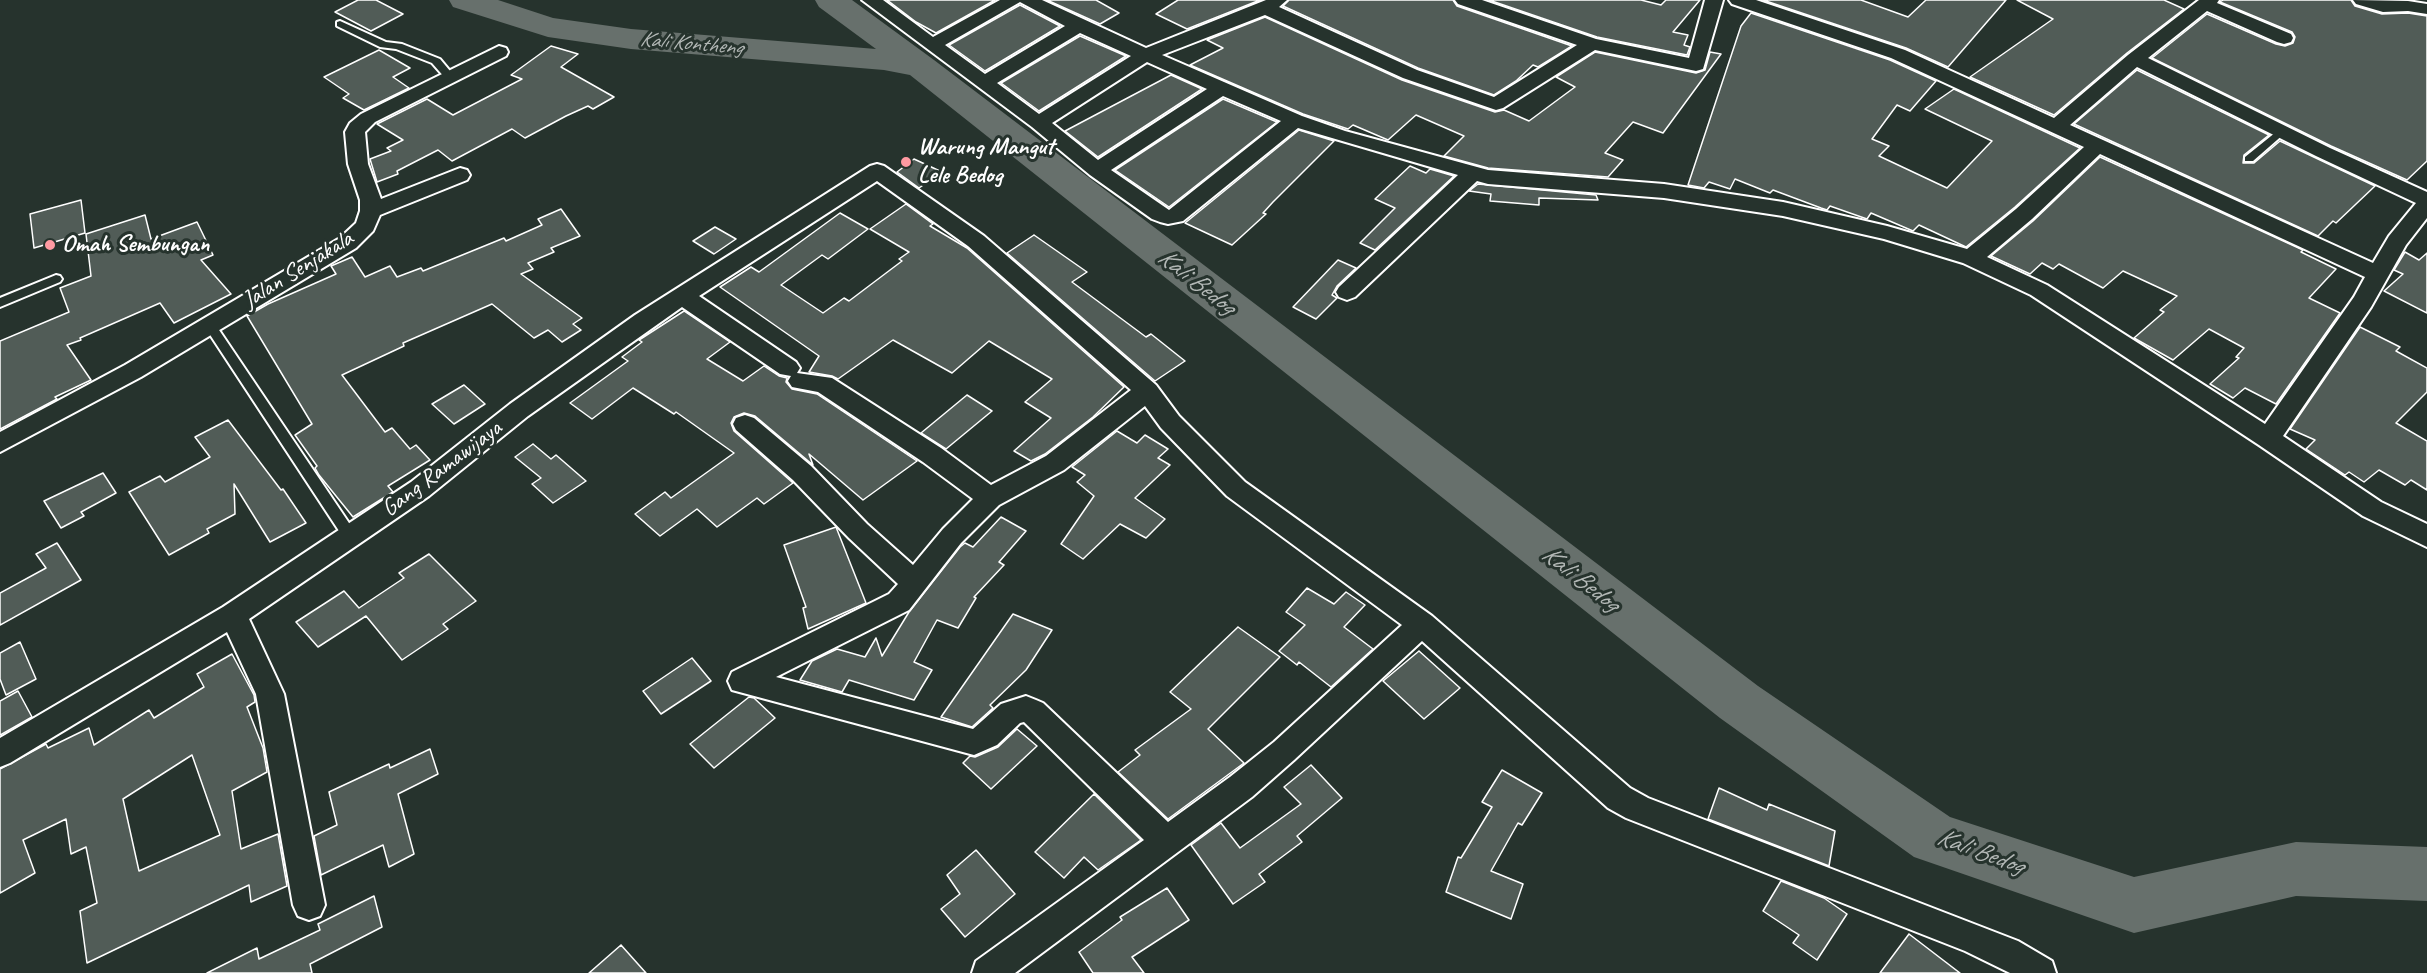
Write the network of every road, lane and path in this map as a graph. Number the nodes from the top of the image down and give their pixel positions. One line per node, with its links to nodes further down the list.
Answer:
1 (1013, 0): 15 (street)
2 (1029, 0): 12 (street)
3 (1464, 0): 14 (street)
4 (1712, 0): 14 (street)
5 (1738, 0): 24 (street)
6 (2362, 0): 10 (street)
7 (881, 2): 15 (street)
8 (1273, 2): 14 (street); 17 (street)
9 (2208, 2): 13 (street); 18 (street)
10 (2427, 9)
11 (340, 24): 19 (lane)
12 (1079, 26): 17 (street); 20 (street)
13 (2284, 38)
14 (1592, 44)
15 (932, 45): 20 (street)
16 (499, 52): 19 (street, Jalan Senjakala)
17 (1145, 55): 21 (street); 23 (street)
18 (2135, 59): 24 (street); 25 (street)
19 (450, 77): 31 (street, Jalan Senjakala)
20 (984, 83): 23 (street)
21 (1222, 88): 22 (street); 28 (street)
22 (1295, 120): 28 (street); 29 (street)
23 (1039, 123): 28 (street)
24 (2057, 126): 26 (street)
25 (2281, 131): 27 (lane); 32 (street)
26 (2097, 146): 33 (street); 34 (street)
27 (2249, 159)
28 (1097, 170)
29 (1473, 173): 33 (street); 36 (street)
30 (460, 175): 31 (street)
31 (371, 212): 39 (street, Jalan Senjakala)
32 (2424, 212): 34 (street)
33 (1971, 258): 42 (street)
34 (2378, 274): 42 (street)
35 (56, 279): 38 (lane)
36 (1347, 292)
37 (683, 296): 40 (street, Gang Ramawijaya); 44 (street); 45 (street, Gang Ramawijaya)
38 (0, 303)
39 (209, 324): 43 (street, Jalan Senjakala); 45 (lane)
40 (1147, 392): 44 (street); 49 (street)
41 (745, 424): 47 (street)
42 (2268, 438): 46 (street)
43 (0, 443)
44 (990, 498): 47 (street)
45 (350, 536): 48 (street, Gang Ramawijaya)
46 (2427, 536)
47 (915, 582): 51 (street)
48 (233, 615): 50 (street, Gang Ramawijaya); 52 (street)
49 (1422, 624): 51 (street); 54 (street)
50 (0, 754)
51 (1166, 841): 53 (street)
52 (309, 905)
53 (988, 973)
54 (2040, 973)

